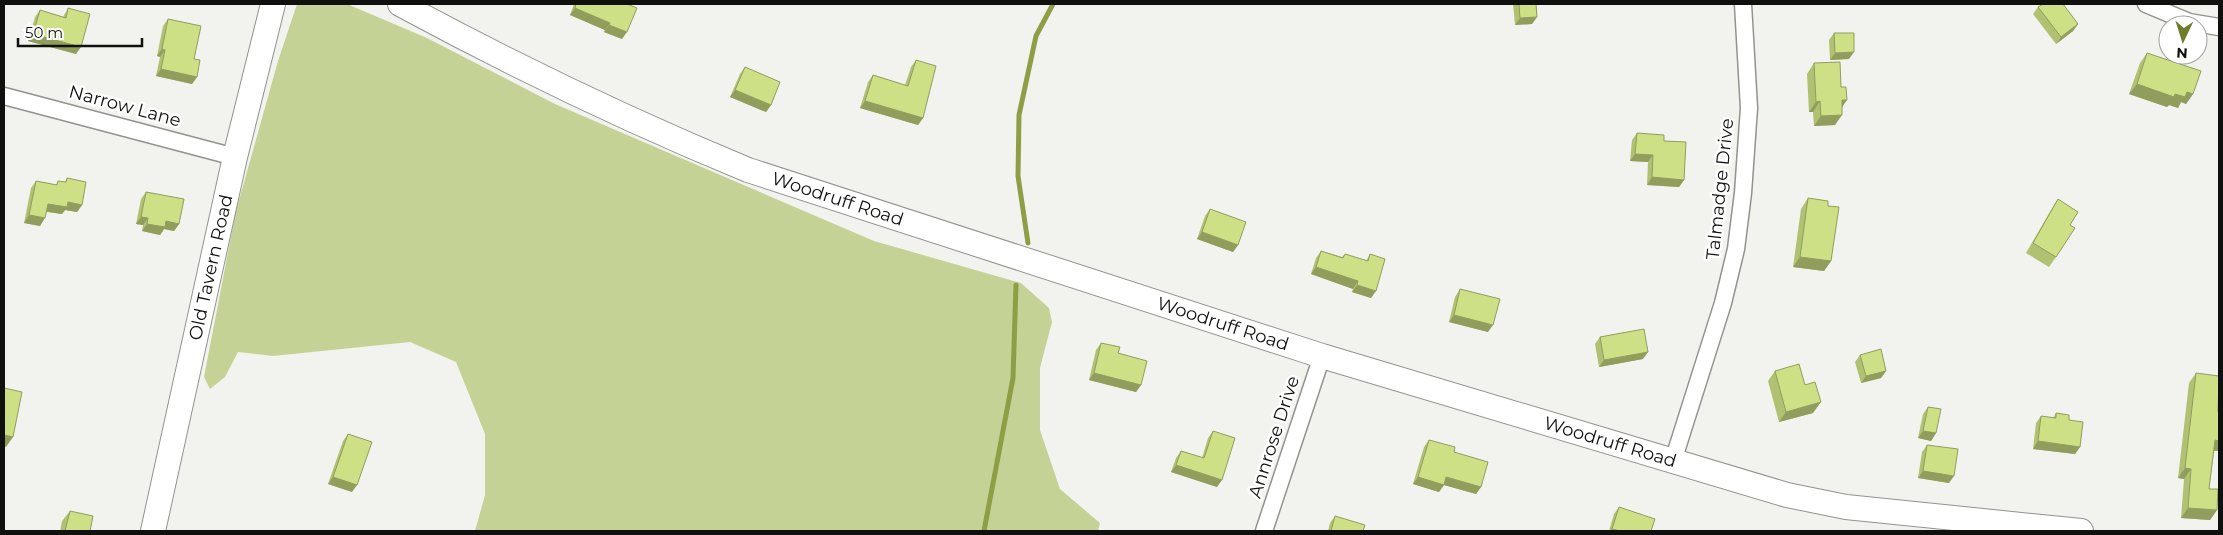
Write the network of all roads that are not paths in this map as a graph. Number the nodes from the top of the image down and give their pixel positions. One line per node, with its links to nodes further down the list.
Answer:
1 (273, 4): 7 (street, Old Tavern Road)
2 (400, 4): 8 (street, Woodruff Road)
3 (1743, 4): 9 (street, Talmadge Drive)
4 (2146, 4): 5 (street)
5 (2219, 27)
6 (4, 96): 7 (street, Narrow Lane)
7 (235, 157): 10 (street, Old Tavern Road)
8 (1322, 356): 9 (street, Woodruff Road); 11 (street, Annrose Drive)
9 (1673, 461): 12 (street, Woodruff Road)
10 (153, 531)
11 (1264, 531)
12 (2080, 531)

